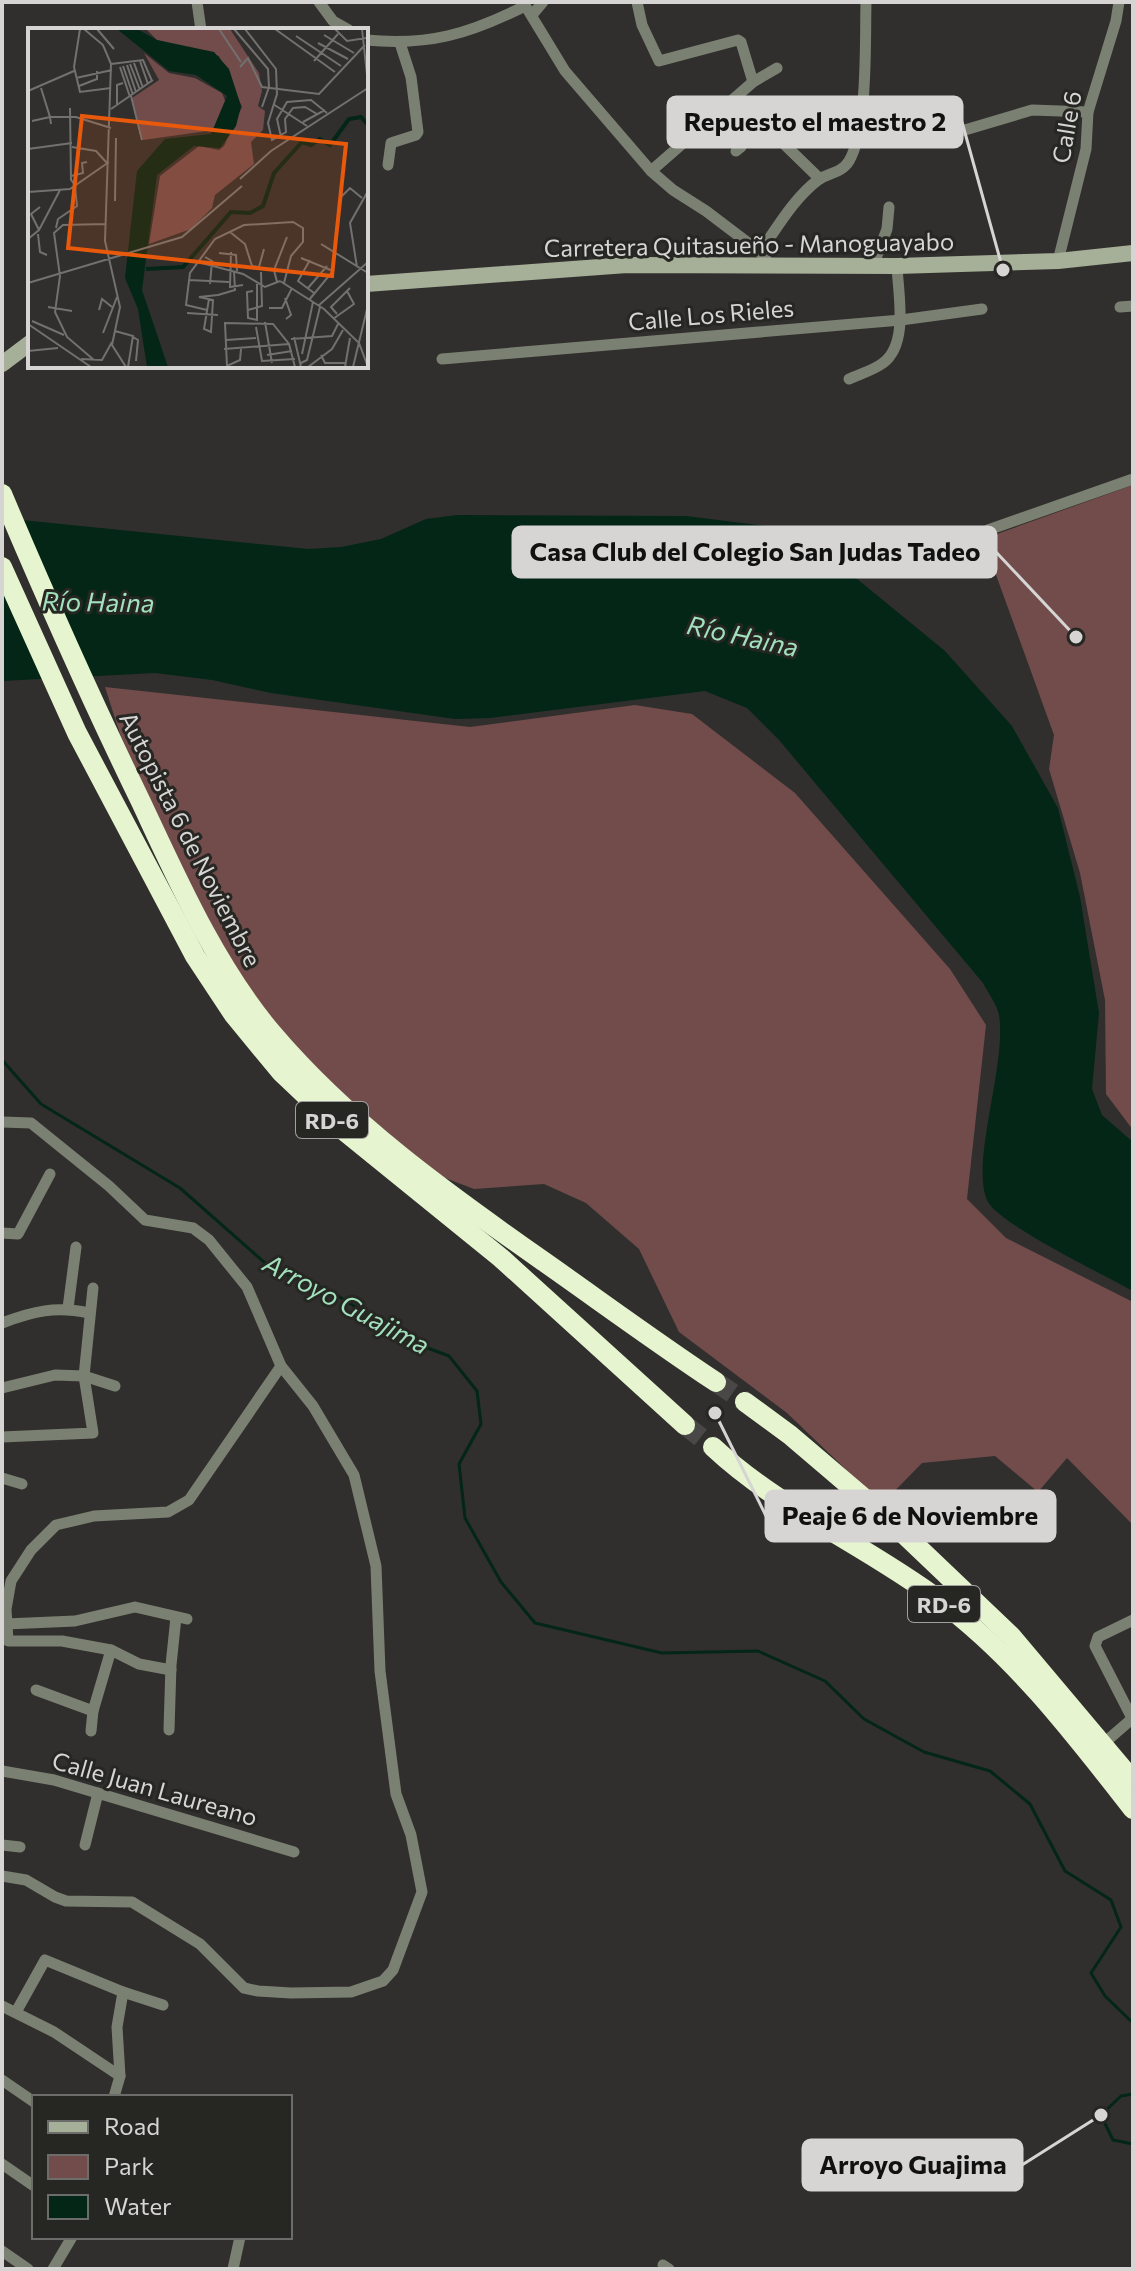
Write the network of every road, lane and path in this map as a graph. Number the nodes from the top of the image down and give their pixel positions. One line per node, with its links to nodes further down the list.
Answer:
1 (197, 2): 8 (street)
2 (319, 2): 9 (street)
3 (543, 2): 7 (street)
4 (637, 2): 13 (street)
5 (866, 2): 21 (street)
6 (1119, 2): 15 (street, Calle 6)
7 (527, 8): 11 (street); 20 (street)
8 (201, 28)
9 (345, 28)
10 (368, 40): 11 (street)
11 (400, 43): 19 (street)
12 (777, 68): 13 (street)
13 (753, 82): 14 (street)
14 (721, 112): 18 (street); 20 (street)
15 (1088, 112): 17 (street); 25 (street, Calle 6)
16 (775, 116): 21 (street)
17 (925, 137)
18 (736, 151)
19 (388, 165)
20 (651, 171): 23 (street)
21 (820, 179): 23 (street)
22 (889, 207): 27 (street)
23 (760, 252): 26 (street)
24 (1133, 253): 25 (street, Carretera Quitasueño - Manoguayabo)
25 (1058, 261): 28 (street, Carretera Quitasueño - Manoguayabo)
26 (771, 266): 27 (street, Carretera Quitasueño - Manoguayabo); 29 (street, Carretera Quitasueño - Manoguayabo)
27 (873, 266): 28 (street, Carretera Quitasueño - Manoguayabo)
28 (897, 266): 33 (street)
29 (368, 284)
30 (1133, 306): 31 (street)
31 (1120, 307)
32 (982, 309): 33 (street, Calle Los Rieles)
33 (901, 320): 35 (street, Calle Los Rieles); 37 (street)
34 (28, 344): 36 (street)
35 (442, 359)
36 (2, 364)
37 (849, 379)
38 (1133, 479): 40 (street)
39 (2, 494): 52 (highway, Autopista 6 de Noviembre / RD-6)
40 (988, 530)
41 (2, 567): 56 (highway, Autopista 6 de Noviembre / RD-6)
42 (2, 1122): 50 (street)
43 (50, 1174): 44 (street)
44 (2, 1233)
45 (76, 1247): 47 (street)
46 (93, 1288): 48 (street)
47 (68, 1308): 48 (street); 49 (street)
48 (89, 1313): 51 (street)
49 (2, 1323)
50 (281, 1366): 64 (street); 81 (street)
51 (84, 1376): 53 (street); 54 (street); 57 (street)
52 (716, 1382)
53 (115, 1386)
54 (2, 1388)
55 (745, 1402): 61 (highway, RD-6)
56 (685, 1425)
57 (2, 1437)
58 (713, 1447): 62 (highway, RD-6)
59 (2, 1478): 60 (street)
60 (22, 1484)
61 (899, 1531): 62 (highway); 72 (highway, RD-6)
62 (876, 1557): 76 (highway, RD-6)
63 (1133, 1620): 69 (street)
64 (6, 1624): 65 (street); 66 (street)
65 (111, 1650): 66 (street); 68 (street)
66 (171, 1670): 70 (street)
67 (36, 1690): 68 (street)
68 (93, 1711): 71 (street)
69 (1133, 1719): 72 (street)
70 (169, 1730)
71 (91, 1731)
72 (1103, 1744): 74 (highway, RD-6)
73 (2, 1771): 75 (street, Calle Juan Laureano)
74 (1133, 1781)
75 (98, 1793): 78 (street); 80 (street, Calle Juan Laureano)
76 (1133, 1809)
77 (2, 1845): 79 (street)
78 (85, 1845)
79 (20, 1847)
80 (294, 1852)
81 (2, 1876)
82 (123, 1992): 83 (street); 85 (street); 86 (street)
83 (163, 2005)
84 (2, 2006): 85 (street)
85 (16, 2012): 86 (street)
86 (120, 2076): 88 (street)
87 (2, 2080): 89 (street)
88 (115, 2095)
89 (32, 2101)
90 (2, 2164): 91 (street)
91 (32, 2185)
92 (71, 2239): 96 (street)
93 (240, 2239): 97 (street)
94 (2, 2251): 95 (street)
95 (28, 2269)
96 (53, 2269)
97 (233, 2269)

